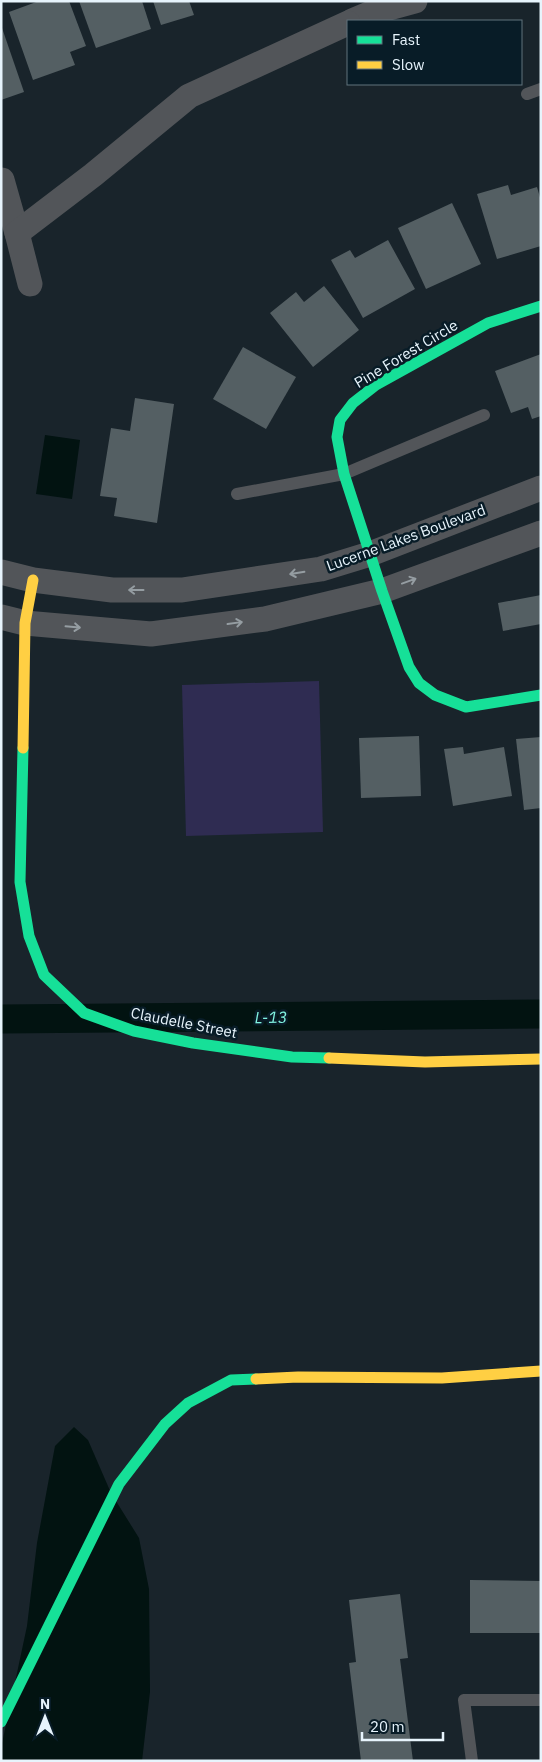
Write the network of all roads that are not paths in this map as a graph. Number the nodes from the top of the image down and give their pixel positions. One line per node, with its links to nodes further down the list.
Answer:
1 (415, 1): 2 (street)
2 (355, 20)
3 (347, 23): 7 (street)
4 (541, 88): 5 (lane)
5 (527, 94)
6 (2, 180): 7 (street)
7 (17, 233): 8 (street)
8 (30, 284)
9 (541, 306): 11 (street, Pine Forest Circle)
10 (484, 415): 11 (lane)
11 (344, 474): 13 (lane); 15 (street, Pine Forest Circle)
12 (541, 488): 15 (street, Lucerne Lakes Boulevard)
13 (237, 494)
14 (541, 534): 18 (street, one-way to 14)
15 (370, 554): 17 (street, Lucerne Lakes Boulevard, one-way to 17); 18 (street, Pine Forest Circle)
16 (1, 572): 17 (street, Lucerne Lakes Boulevard)
17 (33, 580): 19 (street, Claudelle Street)
18 (382, 591): 19 (street, one-way to 18); 20 (street, Pine Forest Circle)
19 (13, 620): 21 (street, Claudelle Street)
20 (541, 695)
21 (541, 1059)
22 (541, 1371): 24 (street)
23 (541, 1700): 25 (lane)
24 (1, 1722)
25 (472, 1761)

